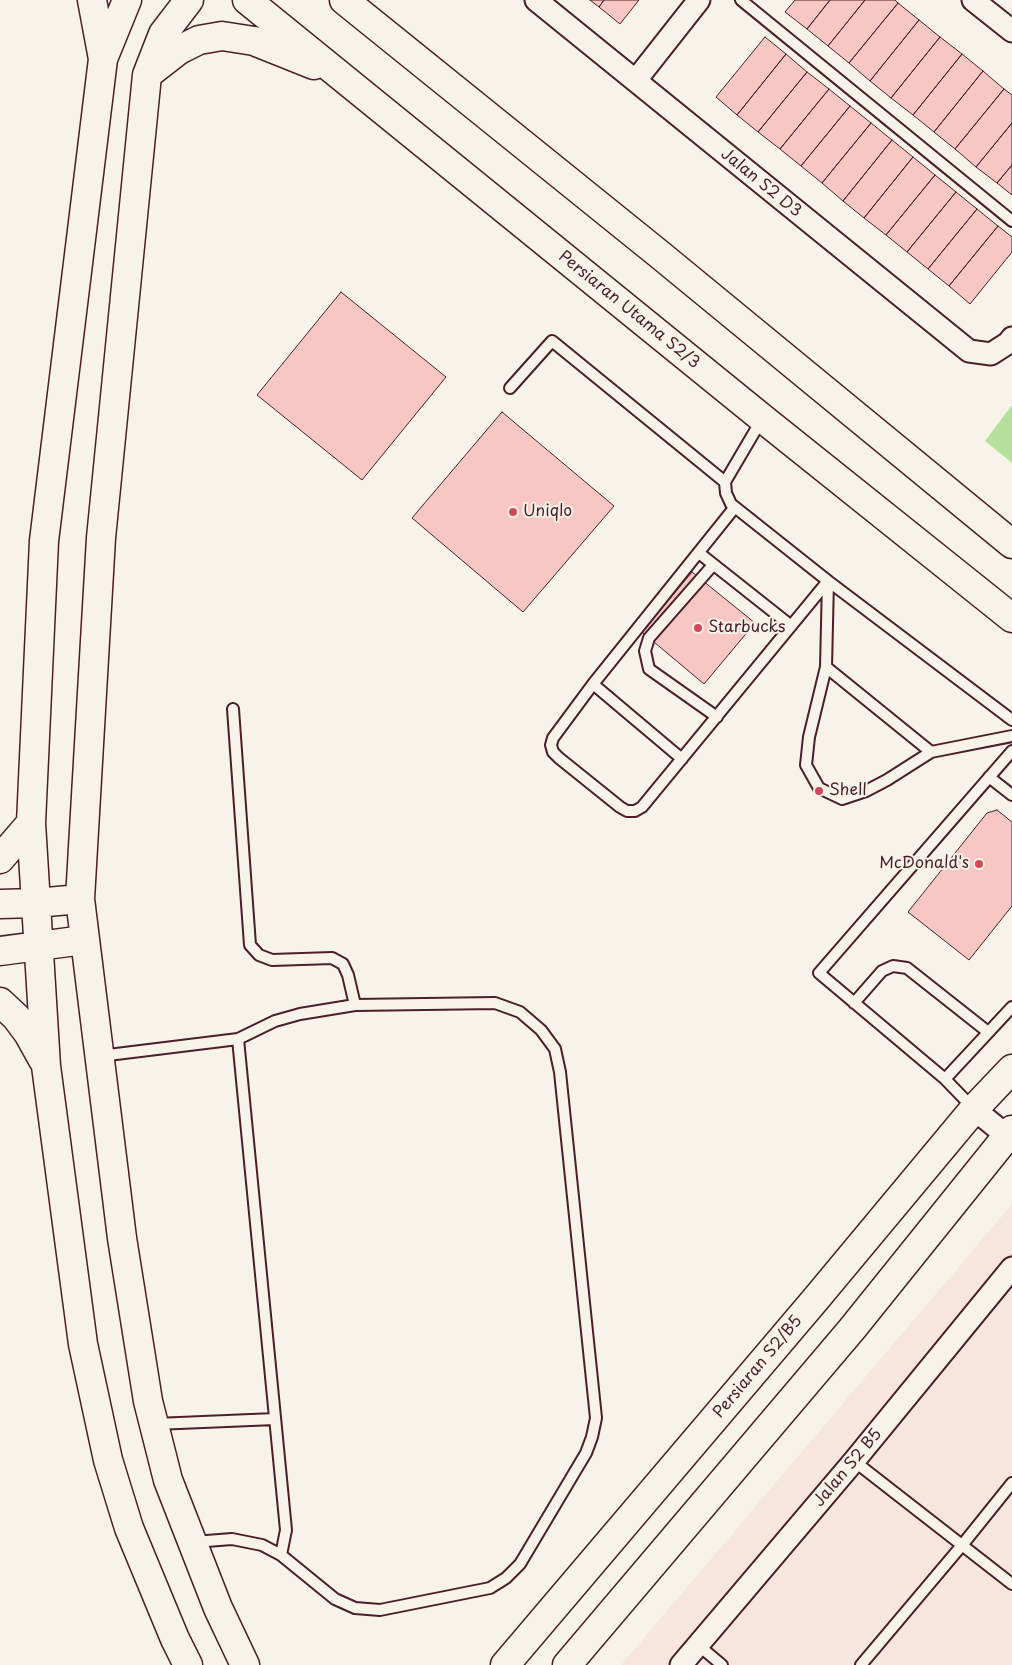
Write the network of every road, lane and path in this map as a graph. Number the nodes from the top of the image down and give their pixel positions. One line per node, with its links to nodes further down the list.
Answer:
1 (92, 0): 11 (street)
2 (127, 0): 11 (street)
3 (190, 0): 12 (street)
4 (247, 0): 13 (street, Persiaran Utama S2/3)
5 (344, 0): 21 (street)
6 (536, 0): 14 (street, Jalan S2 D3)
7 (699, 0): 14 (street)
8 (741, 0): 15 (lane)
9 (973, 0): 10 (street)
10 (1012, 31)
11 (103, 59): 38 (street)
12 (147, 75): 13 (street); 40 (street)
13 (340, 76): 18 (street, Persiaran Utama S2/3)
14 (636, 80): 16 (street, Jalan S2 D3)
15 (1012, 221)
16 (1012, 338)
17 (510, 388): 19 (lane)
18 (762, 418): 19 (lane); 25 (street, Persiaran Utama S2/3)
19 (725, 482): 20 (lane)
20 (733, 506): 22 (lane); 24 (lane)
21 (1012, 544)
22 (699, 553): 23 (lane); 28 (lane)
23 (713, 565): 26 (lane); 30 (lane)
24 (828, 581): 26 (lane); 27 (lane); 31 (lane)
25 (1012, 618)
26 (790, 625): 30 (lane)
27 (826, 667): 34 (lane); 34 (lane)
28 (593, 684): 35 (lane); 35 (lane)
29 (233, 709): 48 (lane)
30 (716, 717): 35 (lane)
31 (1012, 720)
32 (1012, 736): 34 (lane)
33 (1012, 751): 36 (lane)
34 (931, 752)
35 (682, 759)
36 (990, 777): 37 (lane); 47 (lane)
37 (1012, 795)
38 (31, 823): 39 (street); 41 (street)
39 (0, 859)
40 (80, 899): 41 (street); 43 (street)
41 (36, 903): 42 (street); 44 (street)
42 (0, 904)
43 (84, 940): 44 (street); 52 (street)
44 (38, 947): 45 (street); 53 (street)
45 (0, 951)
46 (0, 1002): 53 (street)
47 (854, 1003): 50 (lane); 55 (lane)
48 (354, 1005): 51 (lane); 65 (lane)
49 (1012, 1006): 50 (lane)
50 (988, 1032): 55 (lane)
51 (238, 1039): 52 (lane); 59 (lane)
52 (99, 1056): 60 (street)
53 (46, 1066): 68 (street)
54 (1012, 1069): 56 (street, Persiaran S2/B5)
55 (945, 1079): 56 (lane)
56 (974, 1109): 57 (street); 70 (street, Persiaran S2/B5)
57 (1010, 1135): 71 (street)
58 (1012, 1268): 61 (street, Jalan S2 B5)
59 (275, 1419): 60 (lane); 65 (lane)
60 (154, 1424): 63 (street)
61 (854, 1461): 64 (lane); 67 (street, Jalan S2 B5)
62 (1012, 1483): 64 (lane)
63 (192, 1542): 65 (lane); 69 (street)
64 (963, 1544): 66 (lane); 74 (lane)
65 (280, 1555)
66 (1012, 1584)
67 (697, 1644): 72 (street, Jalan S2 B5); 73 (lane)
68 (188, 1665)
69 (245, 1665)
70 (505, 1665)
71 (567, 1665)
72 (681, 1665)
73 (722, 1665)
74 (861, 1665)

